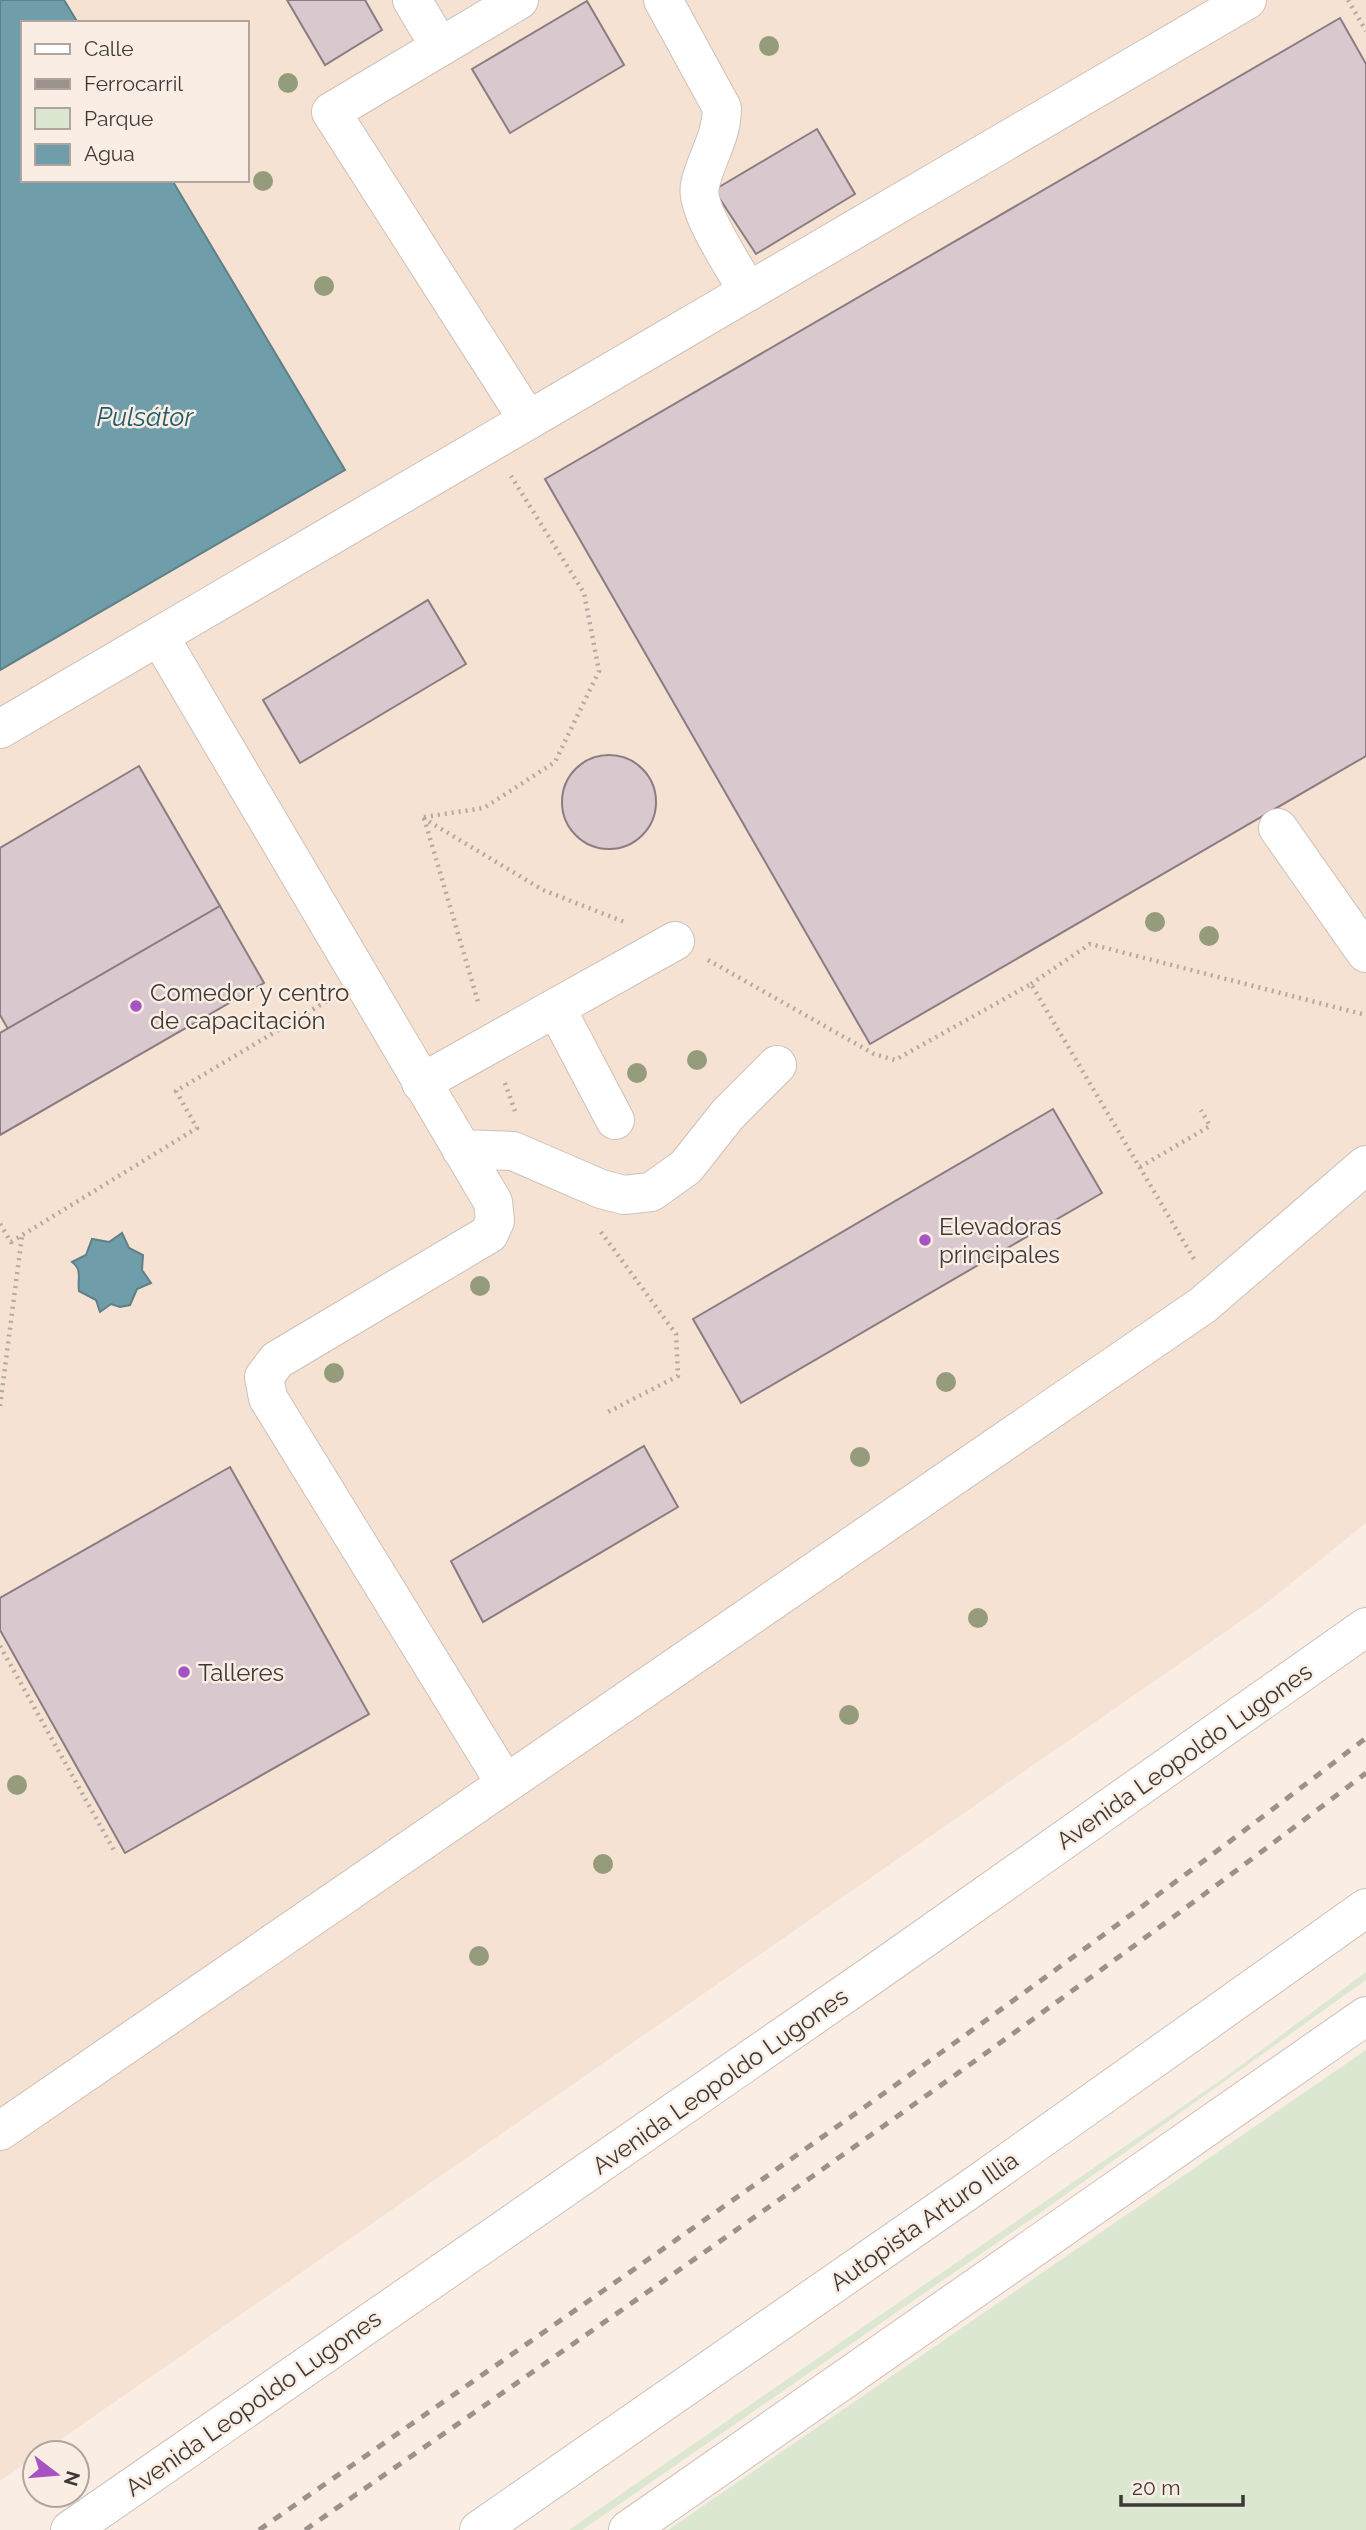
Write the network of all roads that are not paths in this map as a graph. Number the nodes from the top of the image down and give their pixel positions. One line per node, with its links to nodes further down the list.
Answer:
1 (412, 0): 5 (main road)
2 (519, 0): 5 (main road)
3 (663, 0): 6 (main road)
4 (1247, 0): 6 (main road)
5 (440, 47): 7 (main road)
6 (748, 292): 7 (main road)
7 (528, 420): 8 (main road)
8 (159, 636): 9 (main road); 15 (main road)
9 (0, 729)
10 (1278, 828): 12 (main road)
11 (675, 941): 13 (main road)
12 (1366, 953)
13 (556, 1008): 15 (main road); 16 (main road)
14 (777, 1065): 17 (main road)
15 (421, 1083): 17 (main road)
16 (615, 1120)
17 (461, 1149): 20 (main road)
18 (1366, 1165): 20 (main road)
19 (1366, 1627): 24 (main road, Avenida Leopoldo Lugones)
20 (505, 1783): 23 (main road)
21 (1366, 1908): 25 (main road, Autopista Arturo Illia)
22 (1366, 2016): 26 (main road)
23 (0, 2131)
24 (70, 2530)
25 (479, 2530)
26 (628, 2530)

